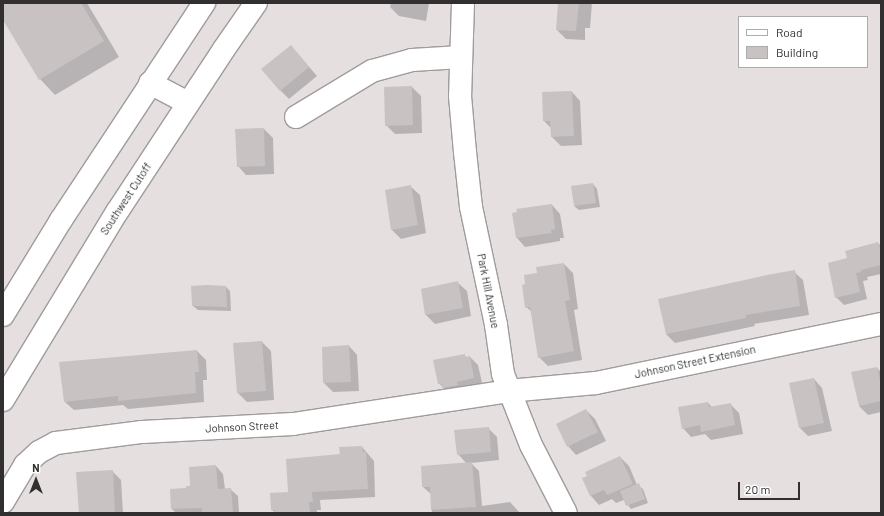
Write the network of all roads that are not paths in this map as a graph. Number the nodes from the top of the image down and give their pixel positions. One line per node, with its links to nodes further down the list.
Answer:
1 (204, 3): 5 (street)
2 (256, 3): 6 (street, Southwest Cutoff)
3 (463, 3): 4 (street, Park Hill Avenue)
4 (461, 57): 7 (street); 10 (street, Park Hill Avenue)
5 (150, 83): 6 (street); 8 (street)
6 (188, 103): 11 (street, Southwest Cutoff)
7 (296, 117)
8 (3, 315)
9 (881, 324): 10 (street, Johnson Street Extension)
10 (508, 391): 12 (street, Johnson Street); 13 (street, Park Hill Avenue)
11 (3, 400)
12 (3, 502)
13 (566, 513)

